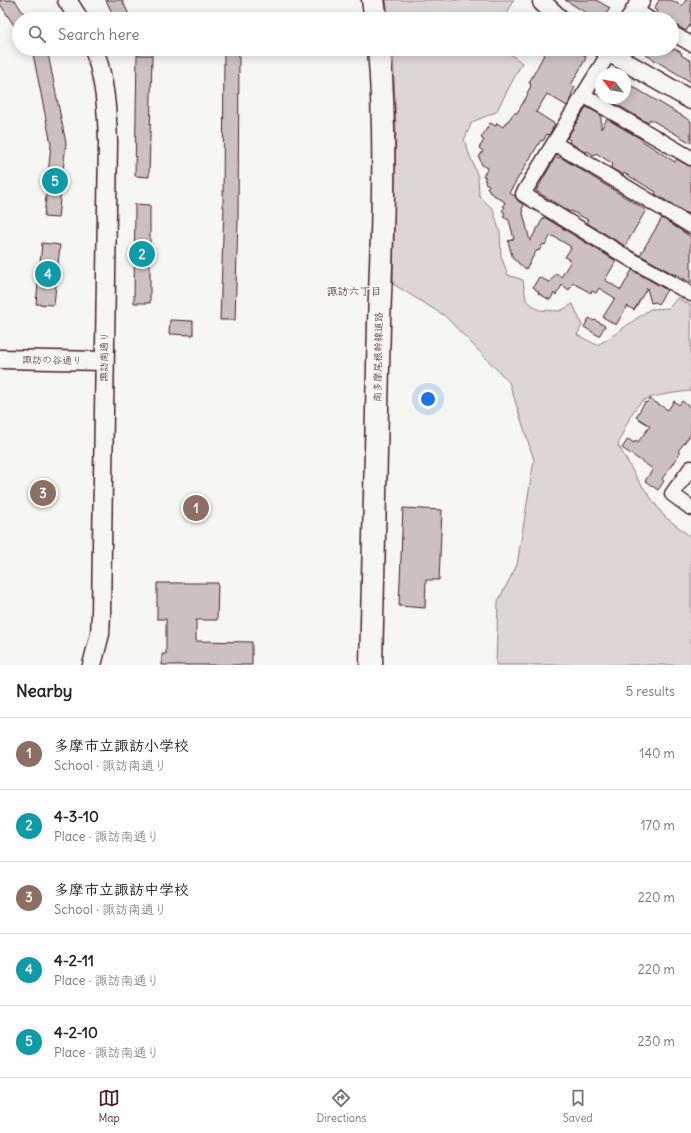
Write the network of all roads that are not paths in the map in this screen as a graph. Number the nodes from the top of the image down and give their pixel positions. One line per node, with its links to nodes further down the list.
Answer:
1 (67, 0): 4 (street)
2 (373, 0): 5 (main road)
3 (542, 2): 6 (street)
4 (75, 12)
5 (375, 12)
6 (553, 12)
7 (679, 37): 8 (street)
8 (691, 44)
9 (96, 56): 20 (street, 諏訪南通り)
10 (379, 56): 24 (main road, 南多摩尾根幹線道路)
11 (604, 56): 13 (street)
12 (617, 56): 14 (street)
13 (583, 95): 15 (street); 16 (street)
14 (691, 100)
15 (554, 143): 17 (street); 18 (street)
16 (691, 158)
17 (691, 226)
18 (691, 294)
19 (0, 359): 20 (street, 諏訪の谷通り)
20 (104, 361): 23 (street, 諏訪南通り)
21 (691, 468): 22 (street)
22 (691, 508)
23 (92, 665)
24 (371, 665)

